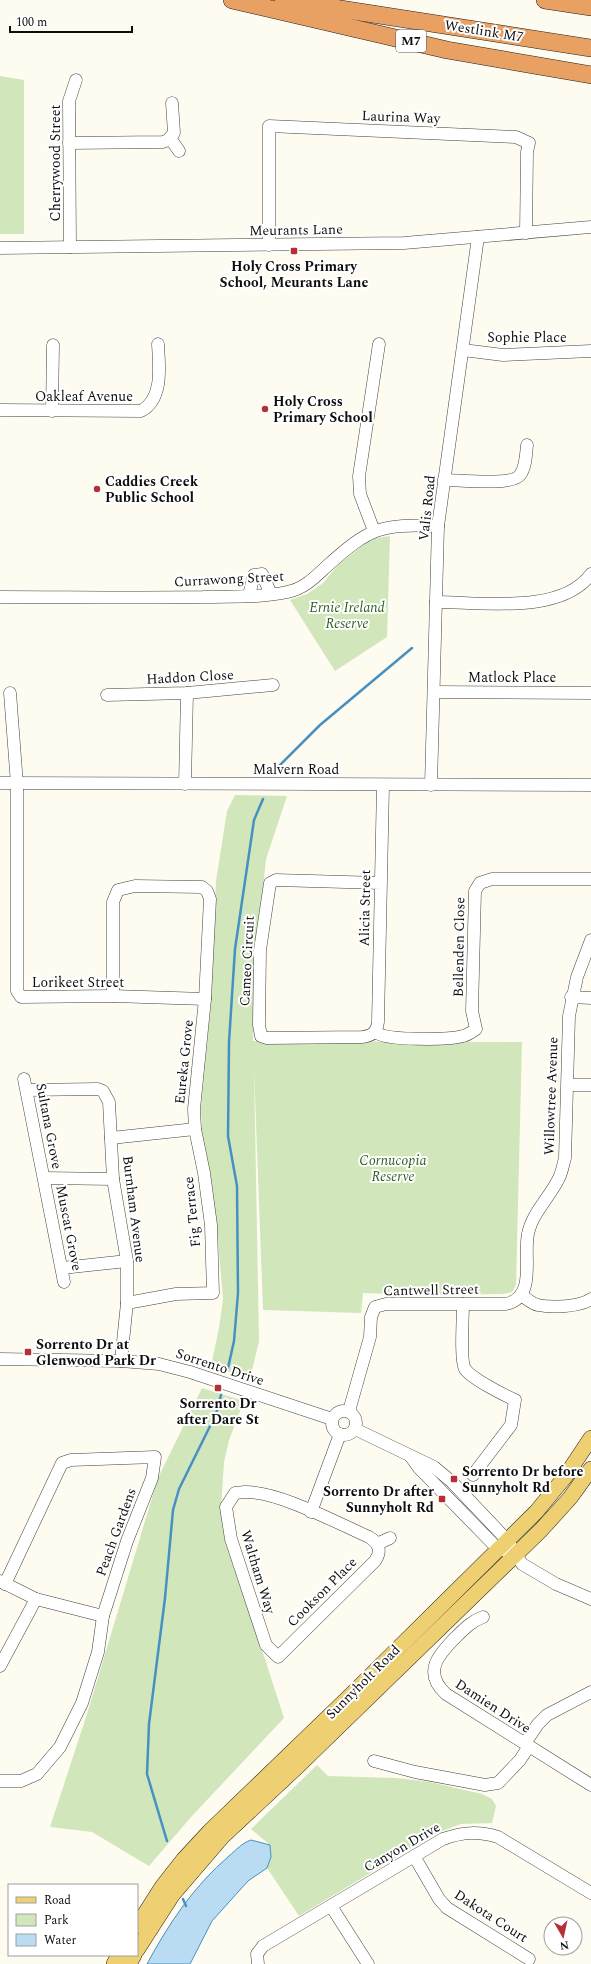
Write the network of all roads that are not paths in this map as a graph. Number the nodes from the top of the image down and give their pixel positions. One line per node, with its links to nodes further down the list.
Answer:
1 (232, 0): 6 (highway, M7)
2 (283, 0): 5 (highway, Westlink M7 / M7)
3 (545, 0): 4 (highway)
4 (591, 7)
5 (591, 48)
6 (591, 75)
7 (76, 80): 10 (street, Cherrywood Street)
8 (172, 103): 9 (street)
9 (170, 138): 10 (street); 11 (street)
10 (69, 143): 16 (street, Cherrywood Street)
11 (179, 152)
12 (591, 227): 13 (street, Meurants Lane)
13 (526, 233): 14 (street, Meurants Lane); 15 (street, Laurina Way)
14 (478, 237): 15 (street, Meurants Lane); 21 (street, Valis Road)
15 (269, 245): 16 (street, Meurants Lane)
16 (70, 247): 17 (street, Meurants Lane)
17 (0, 248)
18 (53, 344): 24 (street)
19 (158, 344): 24 (street, Oakleaf Avenue)
20 (379, 344): 28 (street)
21 (463, 350): 22 (street, Sophie Place); 26 (street, Valis Road)
22 (591, 351)
23 (0, 410): 24 (street, Oakleaf Avenue)
24 (52, 411)
25 (527, 445): 26 (street)
26 (444, 480): 27 (street, Valis Road)
27 (438, 526): 28 (street, Currawong Street); 33 (street, Valis Road)
28 (374, 531): 30 (street, Currawong Street)
29 (589, 581): 33 (street)
30 (271, 594): 31 (street, Currawong Street); 31 (street)
31 (249, 595): 32 (street, Currawong Street)
32 (0, 597)
33 (436, 602): 35 (street, Valis Road)
34 (273, 685): 37 (street, Haddon Close)
35 (434, 692): 38 (street, Matlock Place); 44 (street, Valis Road)
36 (10, 693): 41 (street)
37 (187, 693): 39 (street, Haddon Close); 42 (street)
38 (591, 693)
39 (107, 695)
40 (0, 784): 41 (street, Malvern Road)
41 (17, 784): 42 (street, Malvern Road); 49 (street, Lorikeet Street)
42 (185, 784): 43 (street, Malvern Road)
43 (383, 785): 44 (street, Malvern Road); 47 (street, Alicia Street)
44 (431, 785): 45 (street, Malvern Road)
45 (591, 785)
46 (591, 879): 53 (street, Bellenden Close)
47 (380, 883): 53 (street, Alicia Street); 53 (street, Cameo Circuit)
48 (591, 940): 50 (street, Willowtree Avenue)
49 (113, 996): 52 (street, Lorikeet Street); 52 (street, Eureka Grove)
50 (571, 997): 51 (street); 55 (street, Willowtree Avenue)
51 (591, 998)
52 (205, 999): 57 (street, Eureka Grove)
53 (375, 1032)
54 (26, 1085): 58 (street, Burnham Avenue); 59 (street, Sultana Grove)
55 (568, 1085): 56 (street); 64 (street, Willowtree Avenue)
56 (591, 1085)
57 (195, 1129): 58 (street); 66 (street, Fig Terrace)
58 (111, 1138): 60 (street, Burnham Avenue)
59 (44, 1178): 60 (street); 62 (street, Muscat Grove)
60 (113, 1179): 61 (street, Burnham Avenue)
61 (127, 1261): 62 (street); 66 (street, Burnham Avenue)
62 (62, 1268): 63 (street, Muscat Grove)
63 (64, 1282)
64 (521, 1295): 65 (street); 67 (street, Cantwell Street)
65 (591, 1299)
66 (127, 1303): 69 (street, Burnham Avenue)
67 (463, 1304): 70 (street, Cantwell Street); 76 (street)
68 (0, 1359): 69 (street, Sorrento Drive)
69 (121, 1361): 71 (street, Sorrento Drive)
70 (349, 1411): 71 (street); 72 (street)
71 (332, 1418): 73 (street)
72 (355, 1429): 73 (street); 80 (street)
73 (340, 1434): 77 (street)
74 (591, 1438): 80 (main road, Sunnyholt Road)
75 (591, 1469): 81 (main road, Sunnyholt Road)
76 (473, 1475)
77 (311, 1512): 79 (street); 87 (street, Waltham Way)
78 (390, 1538): 79 (street)
79 (377, 1544): 87 (street, Cookson Place)
80 (503, 1545): 81 (street); 97 (main road, Sunnyholt Road)
81 (516, 1553): 84 (street); 98 (main road, Sunnyholt Road)
82 (3, 1582): 83 (street); 85 (street, Peach Gardens)
83 (36, 1599): 85 (street); 88 (street)
84 (591, 1599)
85 (103, 1616): 92 (street, Peach Gardens)
86 (483, 1617): 90 (street, Damien Drive)
87 (278, 1657)
88 (0, 1666)
89 (591, 1692): 90 (street)
90 (527, 1745): 91 (street); 93 (street, Damien Drive)
91 (374, 1761)
92 (0, 1781)
93 (591, 1785)
94 (414, 1856): 95 (street, Canyon Drive); 96 (street, Canyon Drive); 100 (street, Dakota Court)
95 (591, 1893)
96 (331, 1906): 99 (street, Canyon Drive); 101 (street)
97 (138, 1924)
98 (138, 1948)
99 (255, 1957)
100 (528, 1959)
101 (368, 1964)

